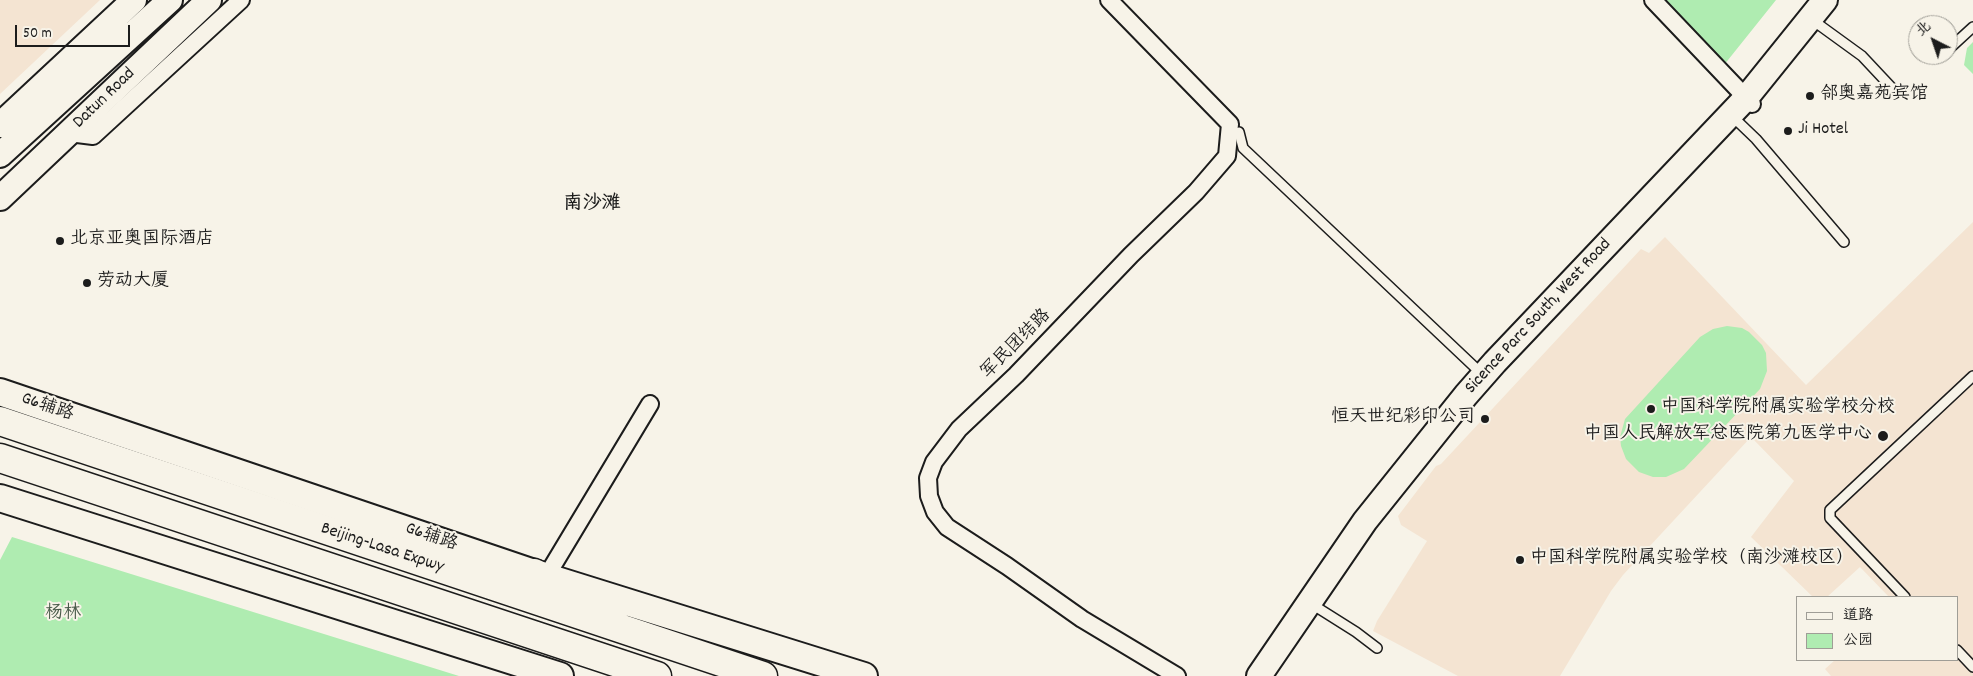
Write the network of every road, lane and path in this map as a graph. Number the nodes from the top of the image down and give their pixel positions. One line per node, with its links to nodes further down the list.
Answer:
1 (134, 0): 14 (street)
2 (170, 0): 17 (street, Datun Road)
3 (209, 0): 16 (street, Datun Road)
4 (241, 0): 16 (street)
5 (1109, 0): 38 (street, 军民团结路)
6 (1654, 0): 13 (street)
7 (1825, 0): 9 (street, Sicence Parc South, West Road)
8 (1838, 0): 9 (street)
9 (1811, 14): 12 (lane); 13 (street, Sicence Parc South, West Road)
10 (1973, 27): 11 (lane)
11 (1958, 41)
12 (1892, 88)
13 (1738, 106): 19 (lane); 20 (street, Sicence Parc South, West Road)
14 (0, 125)
15 (1239, 132): 20 (lane)
16 (69, 133): 18 (street, Datun Road)
17 (0, 156)
18 (0, 198)
19 (1844, 242)
20 (1483, 375): 29 (street, Sicence Parc South, West Road)
21 (1973, 376): 28 (lane)
22 (0, 392): 27 (main road, G6辅路)
23 (650, 404): 27 (street)
24 (0, 421): 32 (highway, Beijing-Lasa Expwy)
25 (0, 458): 35 (highway, Beijing-Lasa Expwy)
26 (0, 498): 34 (main road)
27 (540, 575): 32 (highway); 37 (main road, G6辅路)
28 (1905, 596)
29 (1308, 602): 30 (lane); 39 (street); 40 (street, Sicence Parc South, West Road); 41 (street)
30 (1377, 648)
31 (1958, 651): 33 (lane)
32 (736, 667): 36 (highway, Beijing-Lasa Expwy)
33 (1973, 667)
34 (560, 676)
35 (657, 676)
36 (763, 676)
37 (864, 676)
38 (1177, 676)
39 (1246, 676)
40 (1259, 676)
41 (1272, 676)

